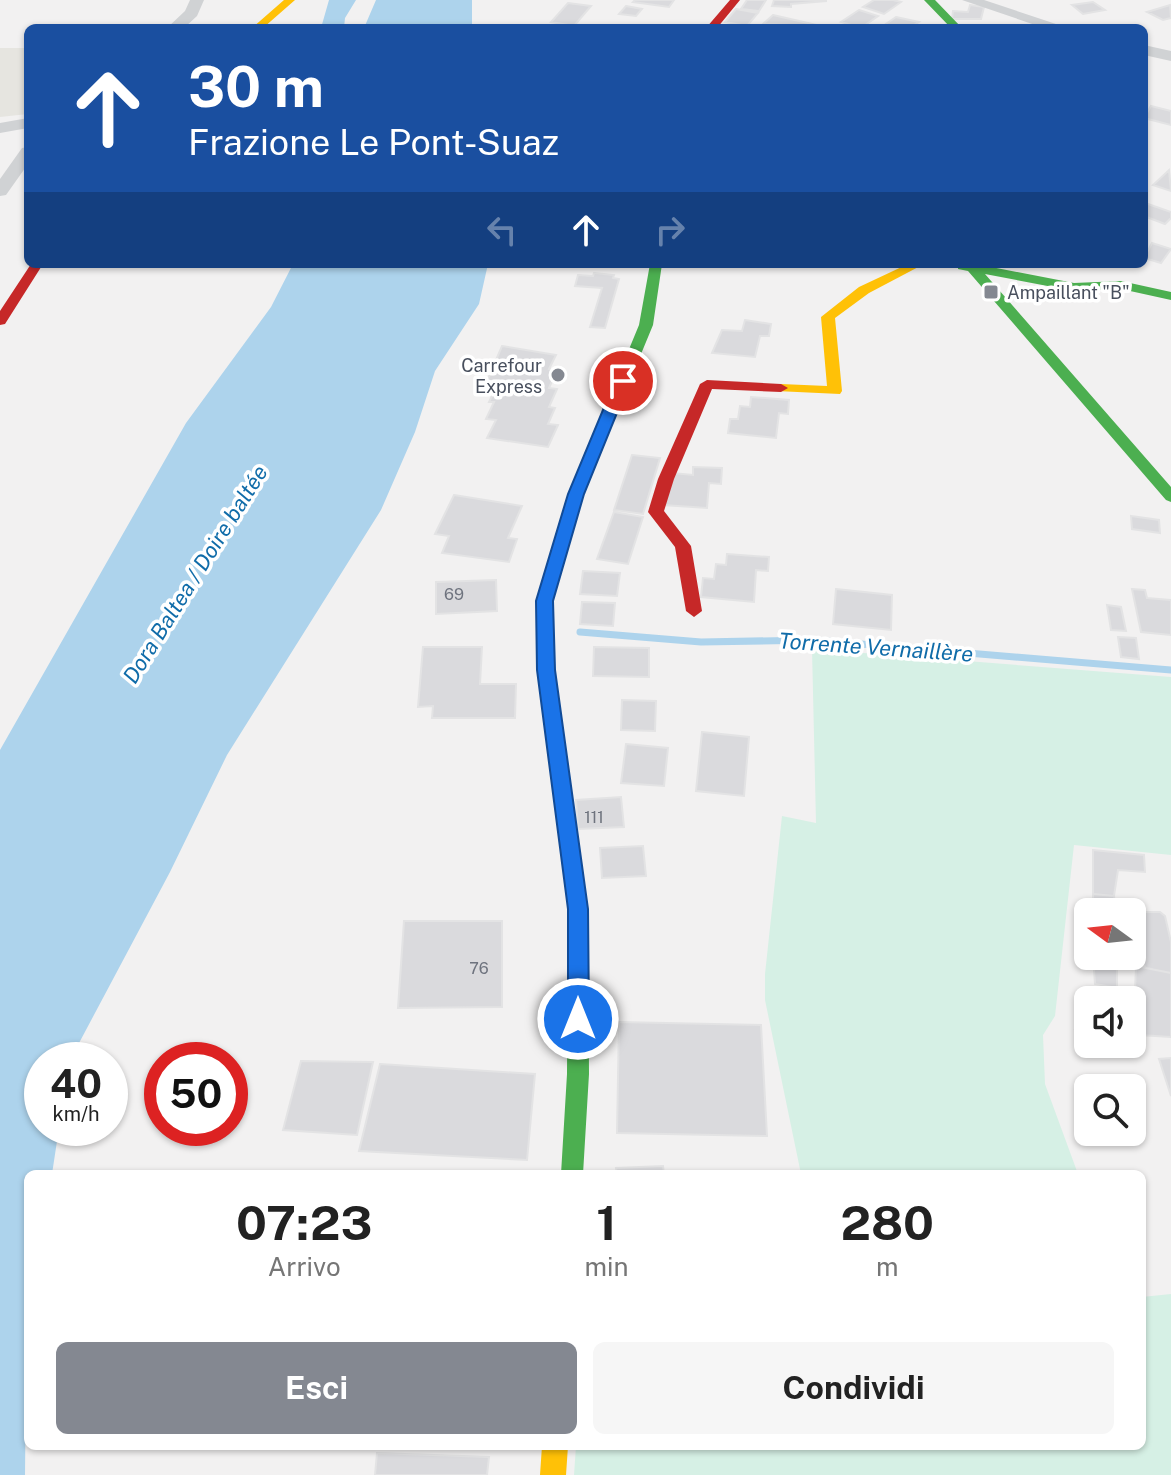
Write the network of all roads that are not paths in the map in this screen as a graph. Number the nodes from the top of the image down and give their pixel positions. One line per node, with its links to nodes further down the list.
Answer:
1 (197, 0): 7 (street)
2 (272, 0): 8 (main road)
3 (290, 0): 9 (main road)
4 (735, 0): 10 (main road)
5 (969, 0): 12 (street)
6 (933, 2): 11 (main road)
7 (180, 24)
8 (244, 24)
9 (262, 24)
10 (714, 24)
11 (953, 24)
12 (1047, 24)
13 (1148, 51): 14 (street)
14 (1171, 56)
15 (24, 124): 16 (street)
16 (0, 128)
17 (18, 152): 18 (street)
18 (3, 186)
19 (24, 255): 25 (main road)
20 (34, 268): 27 (main road)
21 (655, 268): 30 (main road)
22 (910, 268): 29 (main road)
23 (968, 268): 28 (main road)
24 (980, 268): 26 (main road)
25 (0, 289)
26 (1171, 296)
27 (0, 321)
28 (1171, 497)
29 (694, 611)
30 (572, 1170)
31 (555, 1450): 32 (main road)
32 (553, 1475)

